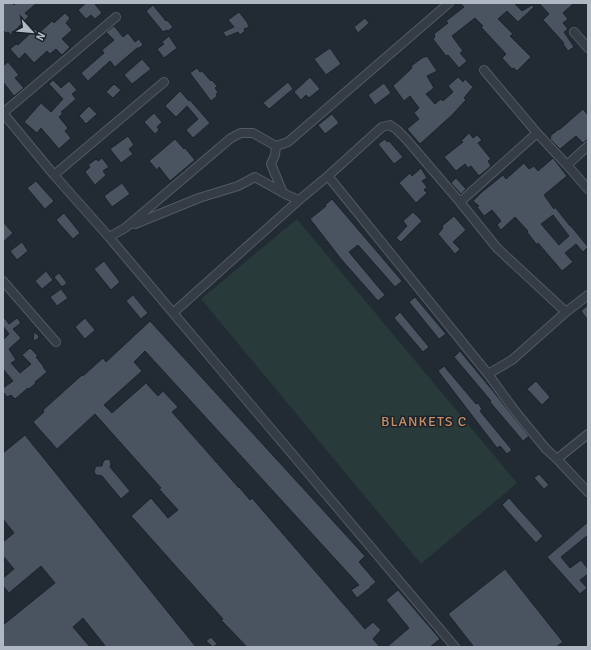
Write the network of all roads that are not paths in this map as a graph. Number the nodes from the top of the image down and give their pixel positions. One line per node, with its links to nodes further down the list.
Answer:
1 (449, 3): 9 (street)
2 (116, 17): 7 (street)
3 (574, 32): 4 (street)
4 (588, 48)
5 (484, 70): 8 (street)
6 (164, 82): 12 (street)
7 (4, 116): 12 (street)
8 (537, 133): 11 (street); 17 (street)
9 (276, 146): 15 (street); 18 (street)
10 (588, 146): 11 (street)
11 (567, 166): 14 (street)
12 (54, 175): 19 (street)
13 (328, 176): 16 (street); 17 (street); 25 (street)
14 (588, 189)
15 (283, 193): 16 (street); 18 (street)
16 (299, 200): 23 (street)
17 (460, 202): 22 (street)
18 (125, 228): 19 (street)
19 (109, 237): 23 (street)
20 (3, 281): 24 (street)
21 (588, 295): 22 (street)
22 (566, 312): 25 (street)
23 (173, 313): 29 (street)
24 (56, 342)
25 (488, 374): 27 (street)
26 (588, 434): 27 (street)
27 (557, 458): 28 (street)
28 (588, 492)
29 (454, 647)

